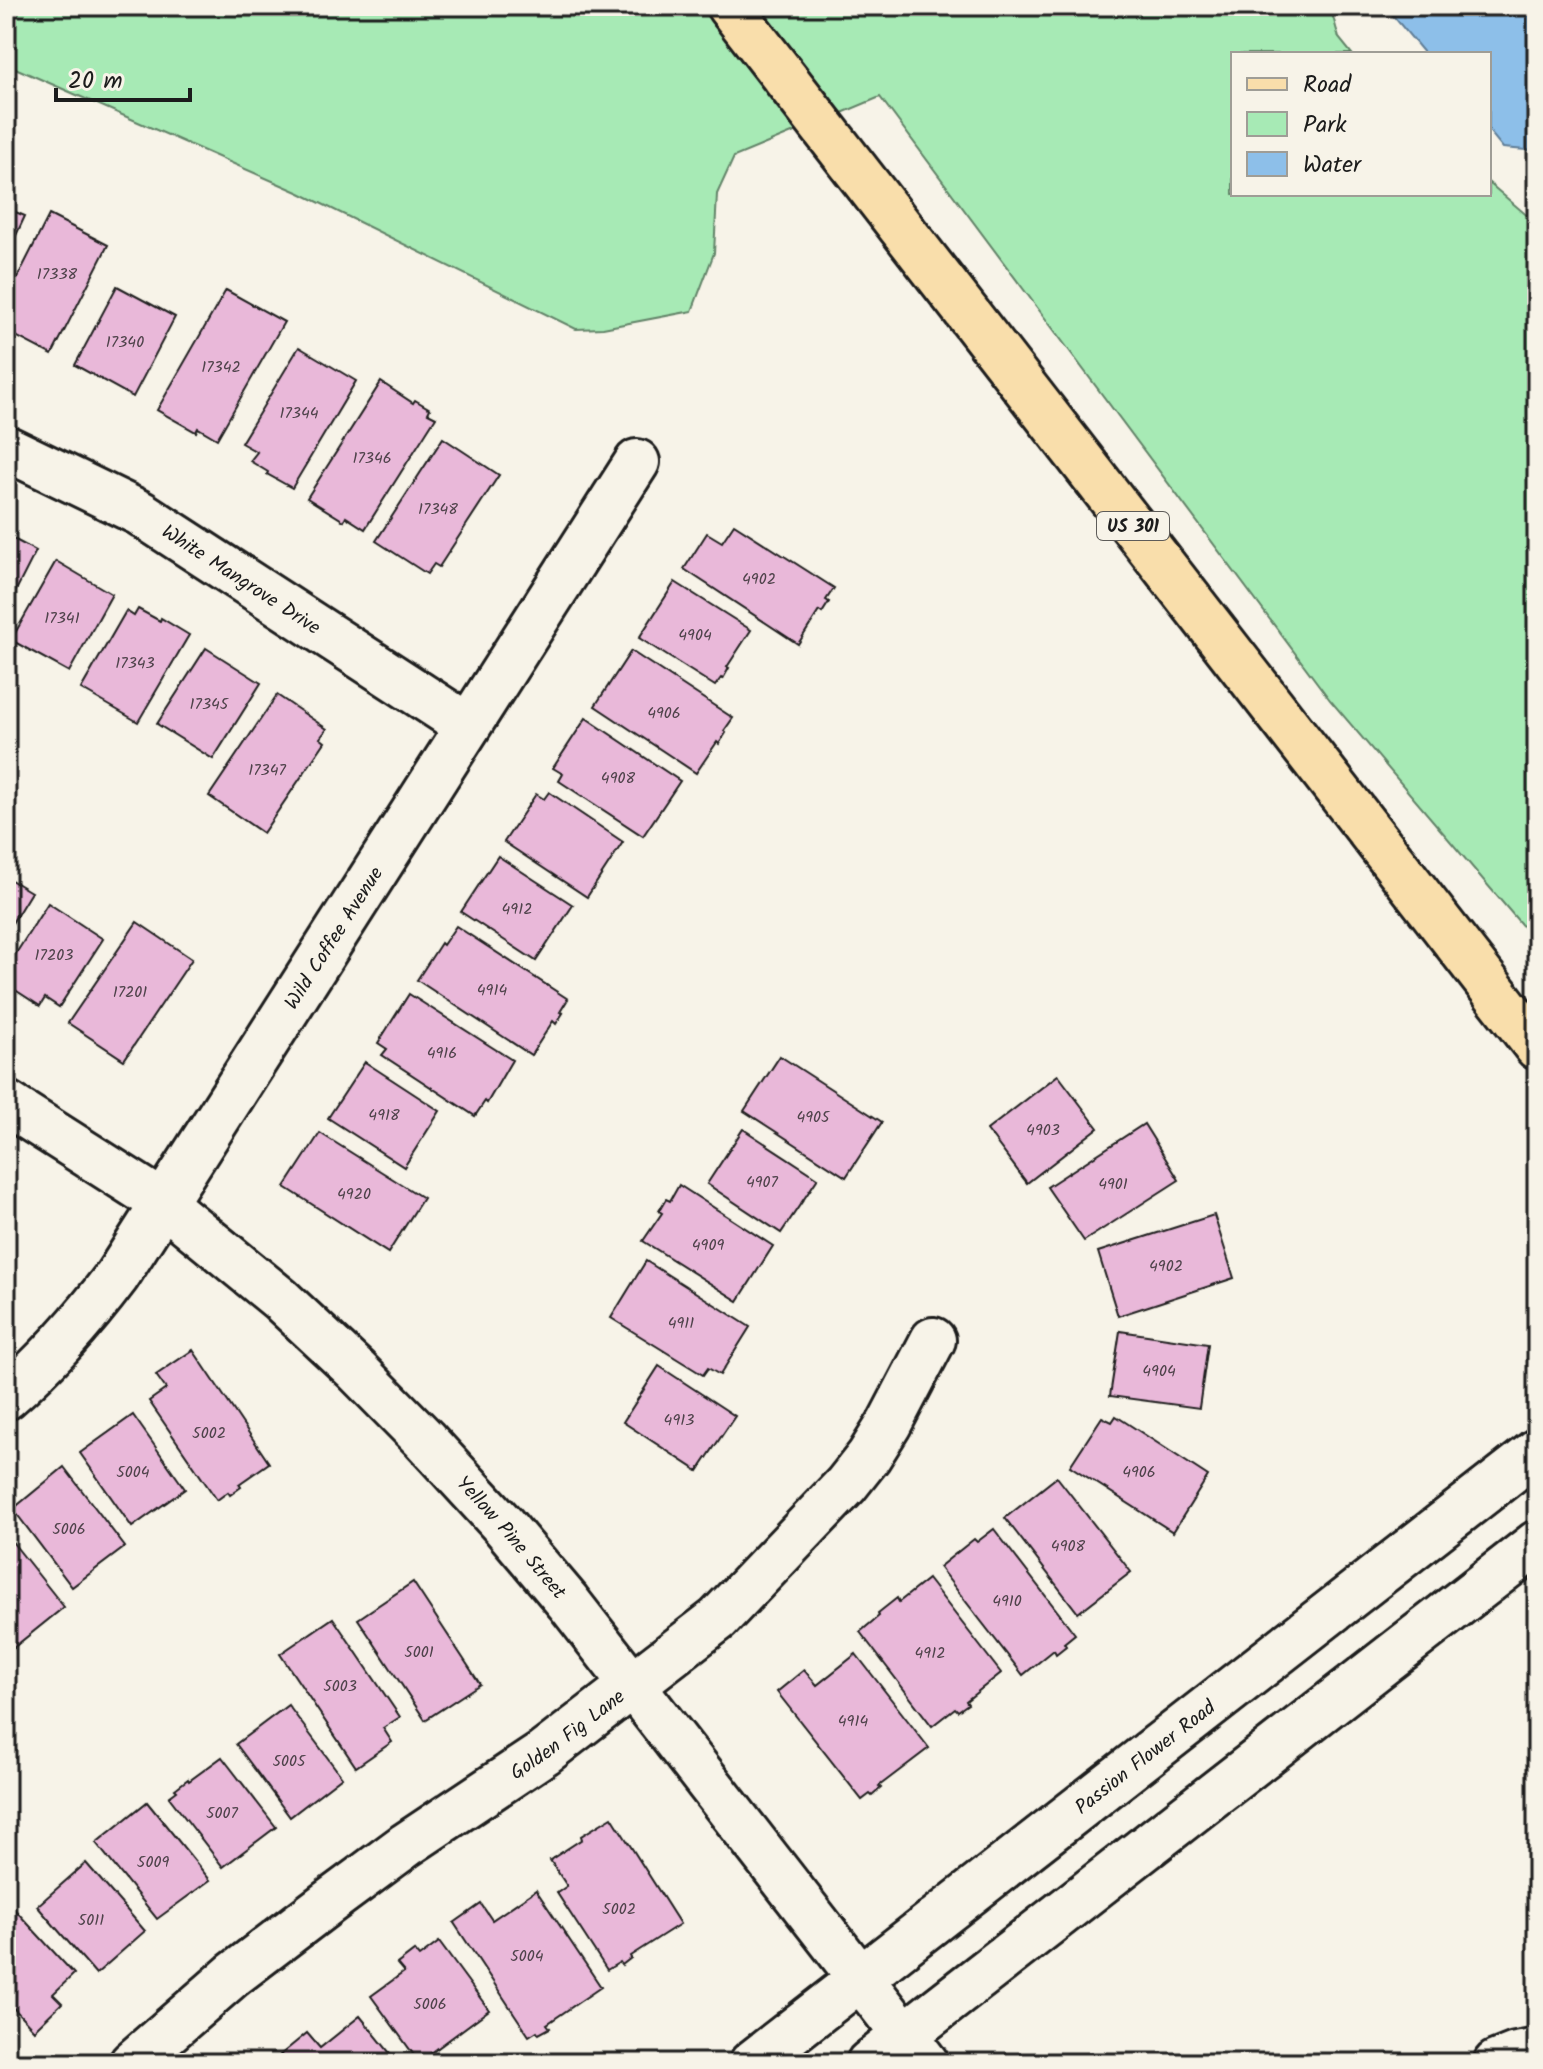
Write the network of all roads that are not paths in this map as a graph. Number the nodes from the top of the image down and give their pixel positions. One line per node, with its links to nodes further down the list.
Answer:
1 (729, 6): 5 (main road, US 301)
2 (6, 448): 4 (street, White Mangrove Drive)
3 (637, 462): 4 (street, Wild Coffee Avenue)
4 (468, 726): 7 (street, Wild Coffee Avenue)
5 (1537, 1047)
6 (6, 1103): 7 (street, Yellow Pine Street)
7 (163, 1203): 9 (street, Wild Coffee Avenue); 12 (street, Yellow Pine Street)
8 (933, 1340): 12 (street, Golden Fig Lane)
9 (6, 1397)
10 (1537, 1451): 13 (street, Passion Flower Road)
11 (1537, 1543): 14 (street)
12 (632, 1685): 13 (street, Yellow Pine Street); 16 (street, Golden Fig Lane)
13 (860, 1980): 14 (street, Yellow Pine Street); 17 (street, Passion Flower Road)
14 (915, 2049): 18 (street)
15 (1537, 2051): 19 (street)
16 (132, 2063)
17 (752, 2063)
18 (869, 2063)
19 (1496, 2063)

